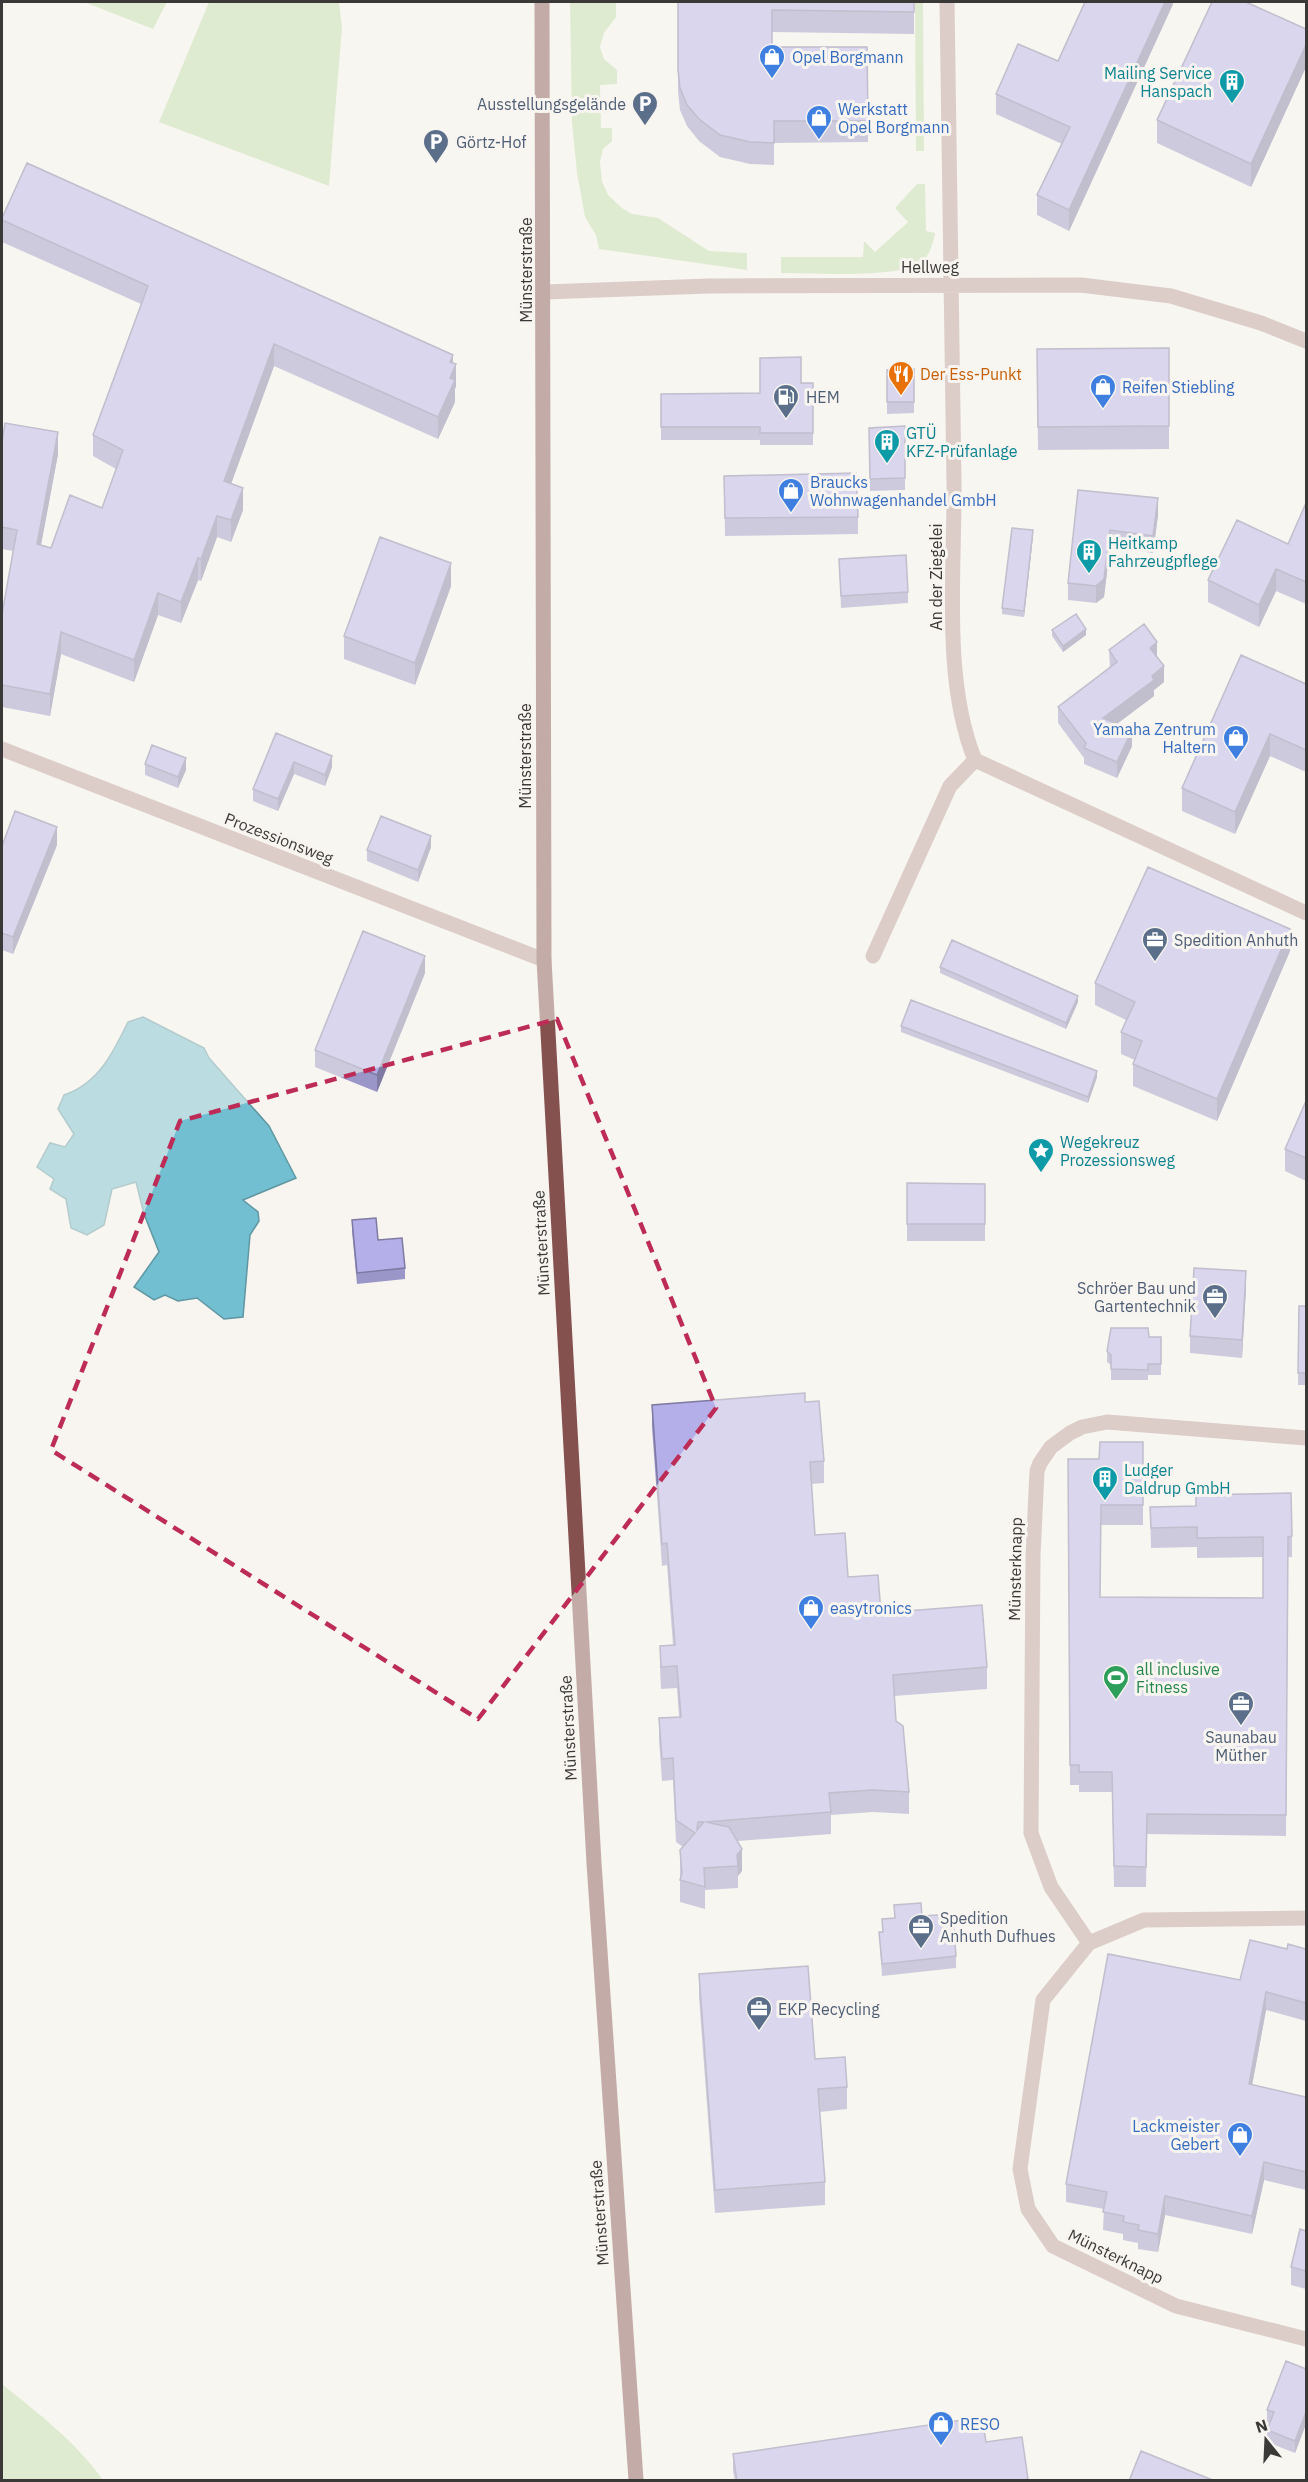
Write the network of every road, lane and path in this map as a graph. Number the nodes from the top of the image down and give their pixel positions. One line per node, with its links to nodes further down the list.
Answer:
1 (542, 2): 4 (main road, Münsterstraße)
2 (947, 2): 3 (street, An der Ziegelei)
3 (952, 285): 4 (street, Hellweg); 5 (street, Hellweg); 7 (street, An der Ziegelei)
4 (545, 292): 10 (main road, Münsterstraße)
5 (1306, 341)
6 (2, 749): 10 (street, Prozessionsweg)
7 (975, 760): 8 (street); 9 (street)
8 (1306, 913)
9 (873, 956)
10 (544, 960): 15 (main road, Münsterstraße)
11 (1306, 1438): 13 (street, Münsterknapp)
12 (1306, 1918): 13 (street, Münsterknapp)
13 (1089, 1943): 14 (street, Münsterknapp)
14 (1306, 2339)
15 (636, 2481)

